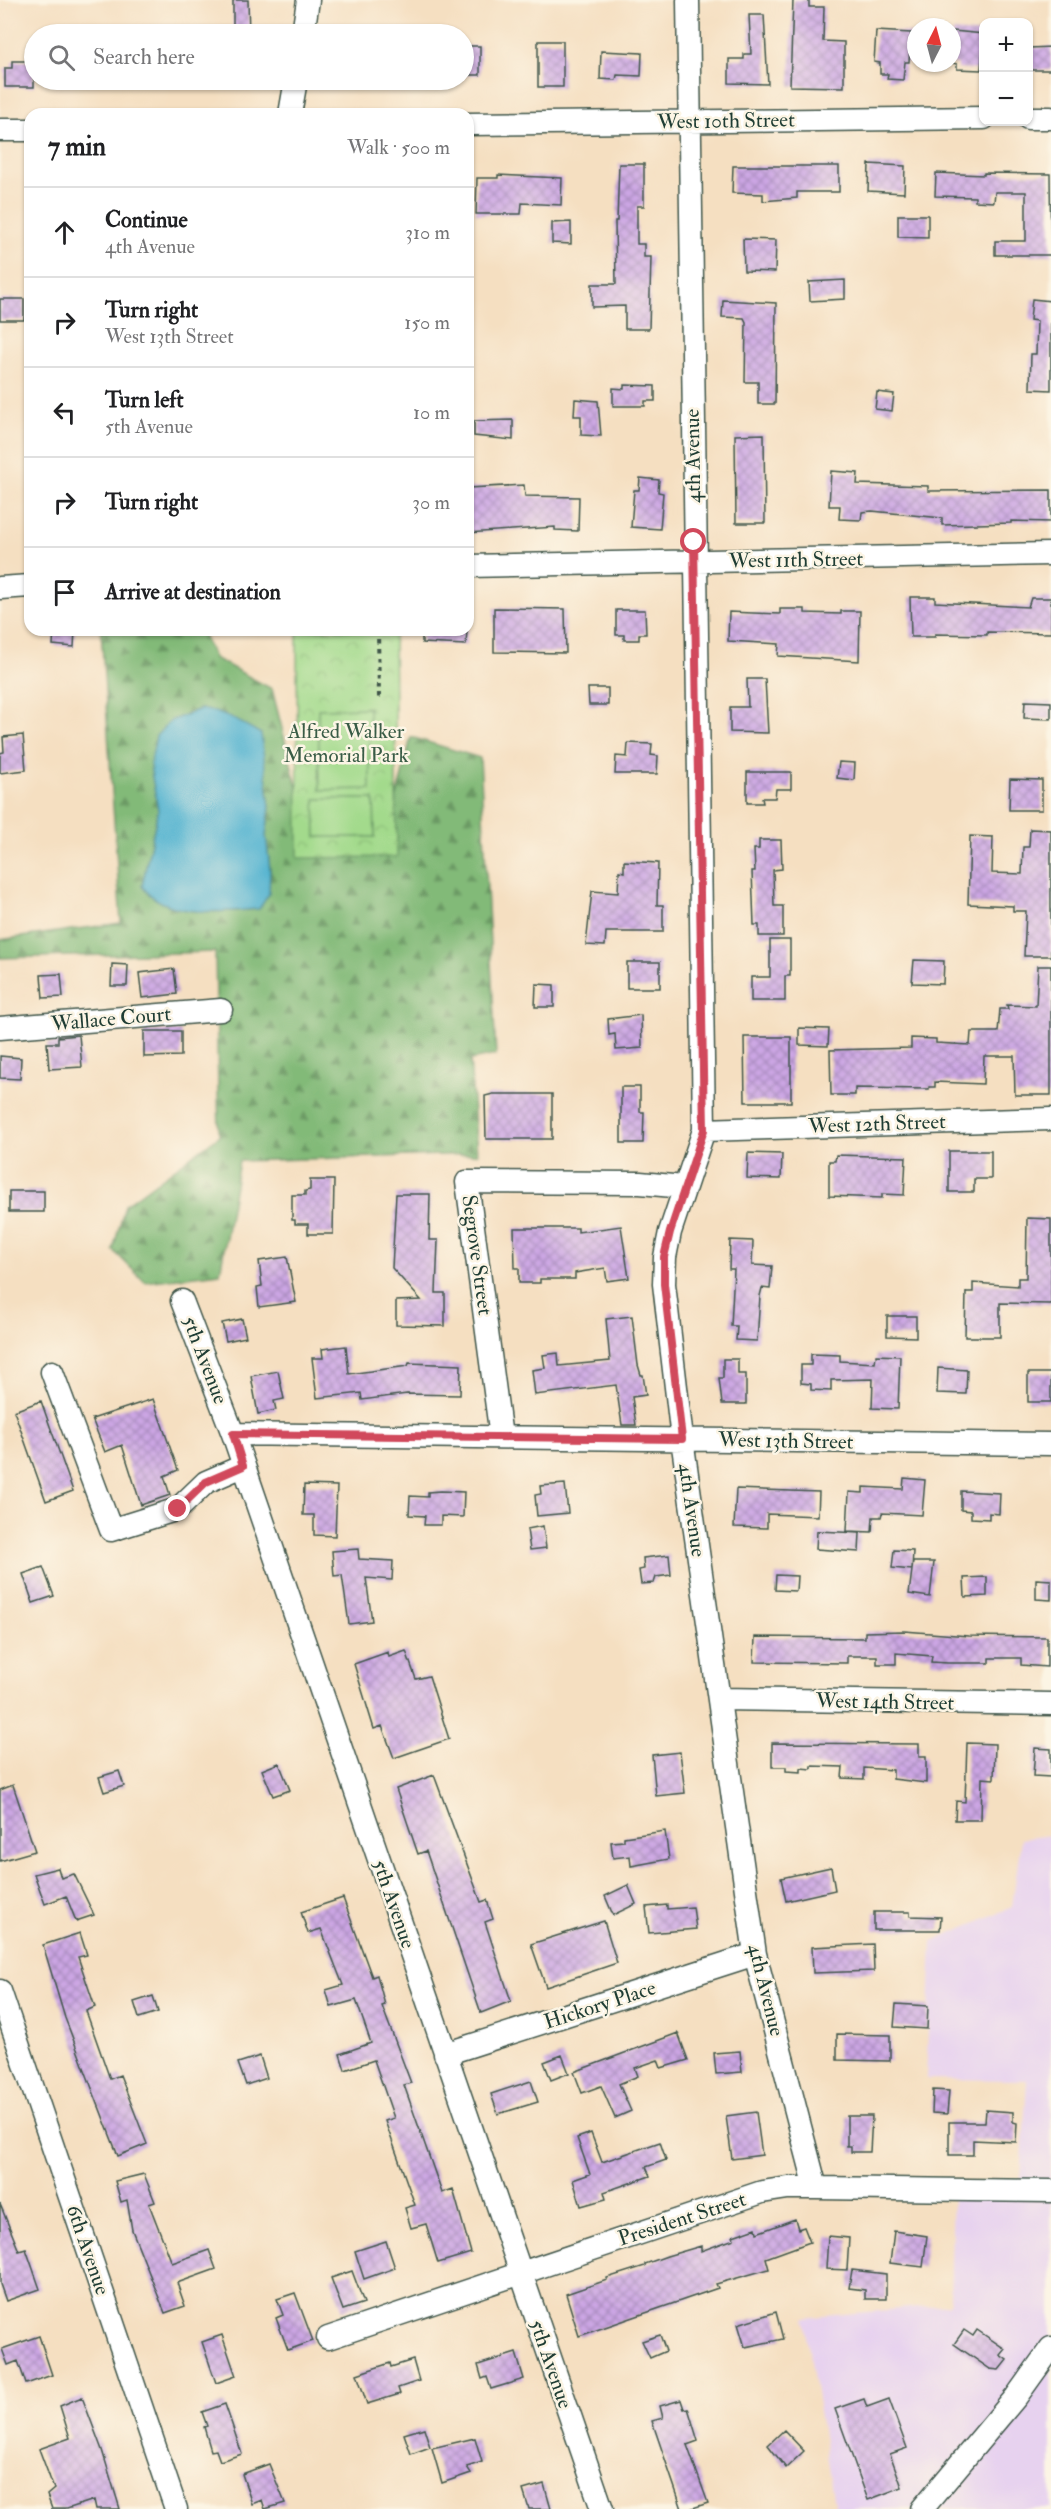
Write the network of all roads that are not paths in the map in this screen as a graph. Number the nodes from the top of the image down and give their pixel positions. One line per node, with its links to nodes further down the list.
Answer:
1 (308, 0): 3 (street)
2 (688, 0): 9 (street, 4th Avenue)
3 (304, 24)
4 (294, 90): 5 (street)
5 (291, 108)
6 (979, 118): 9 (street, West 10th Street)
7 (1033, 118): 8 (street)
8 (1051, 118)
9 (689, 122): 10 (street, West 10th Street); 14 (street, 4th Avenue)
10 (474, 124)
11 (0, 130): 12 (street)
12 (24, 130)
13 (1051, 554): 14 (street, West 11th Street)
14 (695, 562): 15 (street, West 11th Street); 21 (street, 4th Avenue)
15 (474, 566)
16 (24, 586): 17 (street)
17 (0, 588)
18 (221, 1010): 19 (street, Wallace Court)
19 (0, 1028)
20 (1051, 1119): 21 (street, West 12th Street)
21 (704, 1130): 22 (street, 4th Avenue)
22 (684, 1187): 26 (street, Segrove Street); 27 (street, 4th Avenue)
23 (182, 1301): 25 (street, 5th Avenue)
24 (52, 1371): 29 (street)
25 (233, 1434): 26 (street, West 13th Street); 29 (street, 5th Avenue)
26 (501, 1437): 27 (street, West 13th Street)
27 (682, 1439): 28 (street, West 13th Street); 30 (street, 4th Avenue)
28 (1051, 1444)
29 (243, 1466): 34 (street, 5th Avenue)
30 (720, 1700): 31 (street, West 14th Street); 32 (street, 4th Avenue)
31 (1051, 1704)
32 (755, 1954): 34 (street, Hickory Place); 35 (street, 4th Avenue)
33 (0, 1991): 40 (street, 6th Avenue)
34 (445, 2054): 37 (street, 5th Avenue)
35 (816, 2188): 36 (street, President Street); 37 (street, President Street)
36 (1051, 2191)
37 (519, 2272): 38 (street, President Street); 41 (street, 5th Avenue)
38 (328, 2338)
39 (1051, 2348): 42 (street)
40 (176, 2509)
41 (602, 2509)
42 (922, 2509)

